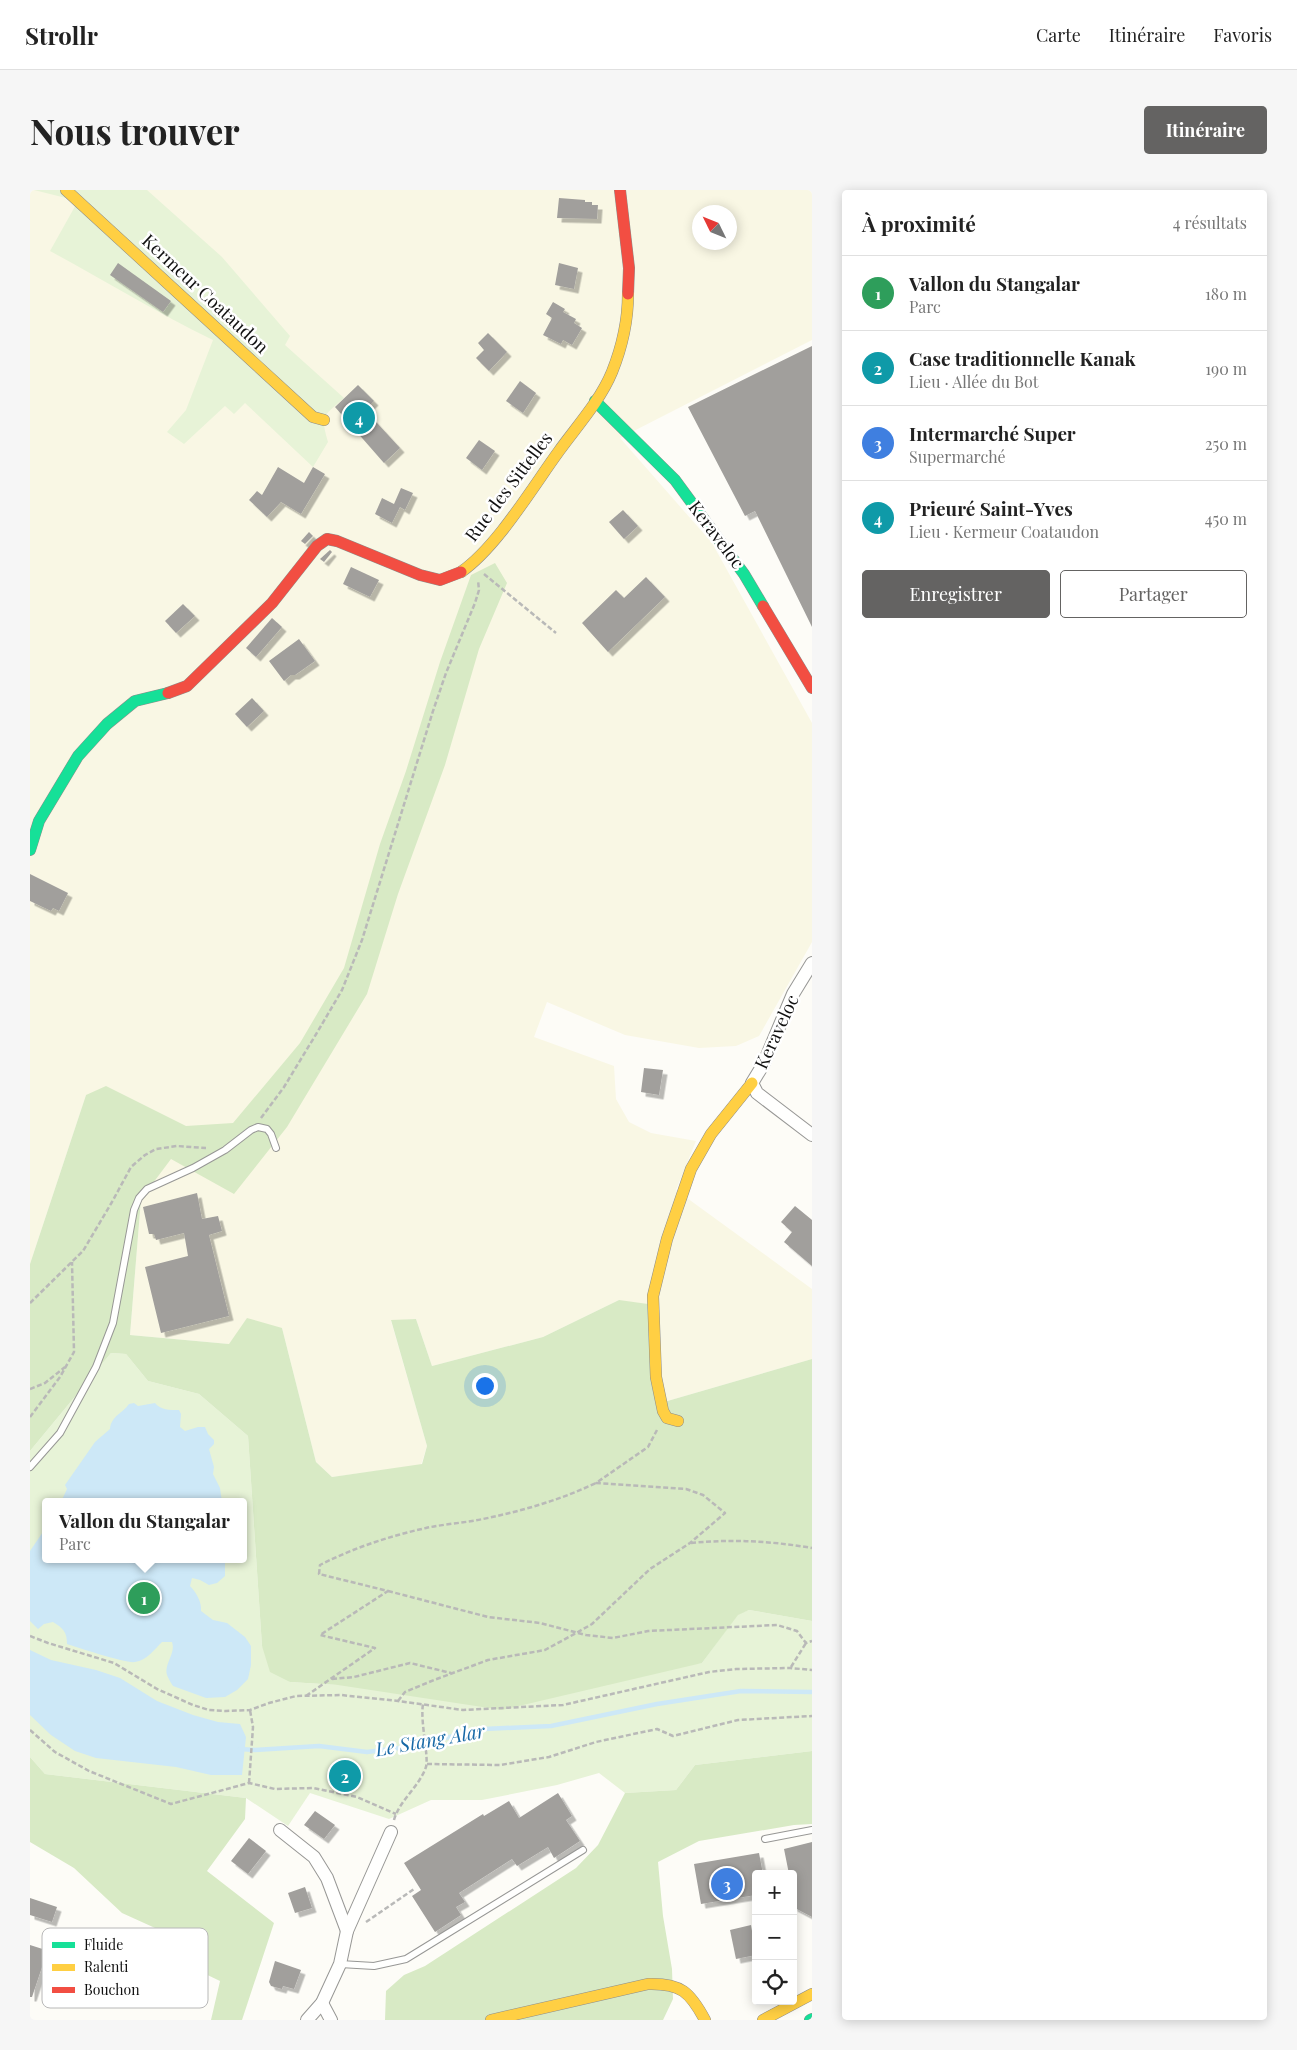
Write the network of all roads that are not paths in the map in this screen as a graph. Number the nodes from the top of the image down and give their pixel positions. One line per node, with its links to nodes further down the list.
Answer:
1 (66, 190): 4 (street, Kermeur Coataudon)
2 (620, 190): 3 (street, Rue des Sittelles)
3 (595, 401): 5 (street, Keraveloc); 6 (street, Rue des Sittelles)
4 (324, 420)
5 (812, 688)
6 (30, 850)
7 (812, 963): 8 (street, Keraveloc)
8 (752, 1083): 9 (street, Keraveloc); 11 (street)
9 (812, 1134)
10 (276, 1148): 12 (lane)
11 (678, 1421)
12 (30, 1467)
13 (280, 1830): 18 (street)
14 (812, 1830): 16 (lane)
15 (391, 1832): 18 (street)
16 (765, 1839)
17 (583, 1850): 19 (lane)
18 (347, 1931): 19 (street)
19 (340, 1964): 21 (street)
20 (812, 1994): 26 (street)
21 (322, 2003): 22 (street); 23 (street)
22 (307, 2020)
23 (331, 2020)
24 (491, 2020): 25 (street)
25 (705, 2020)
26 (763, 2020)

